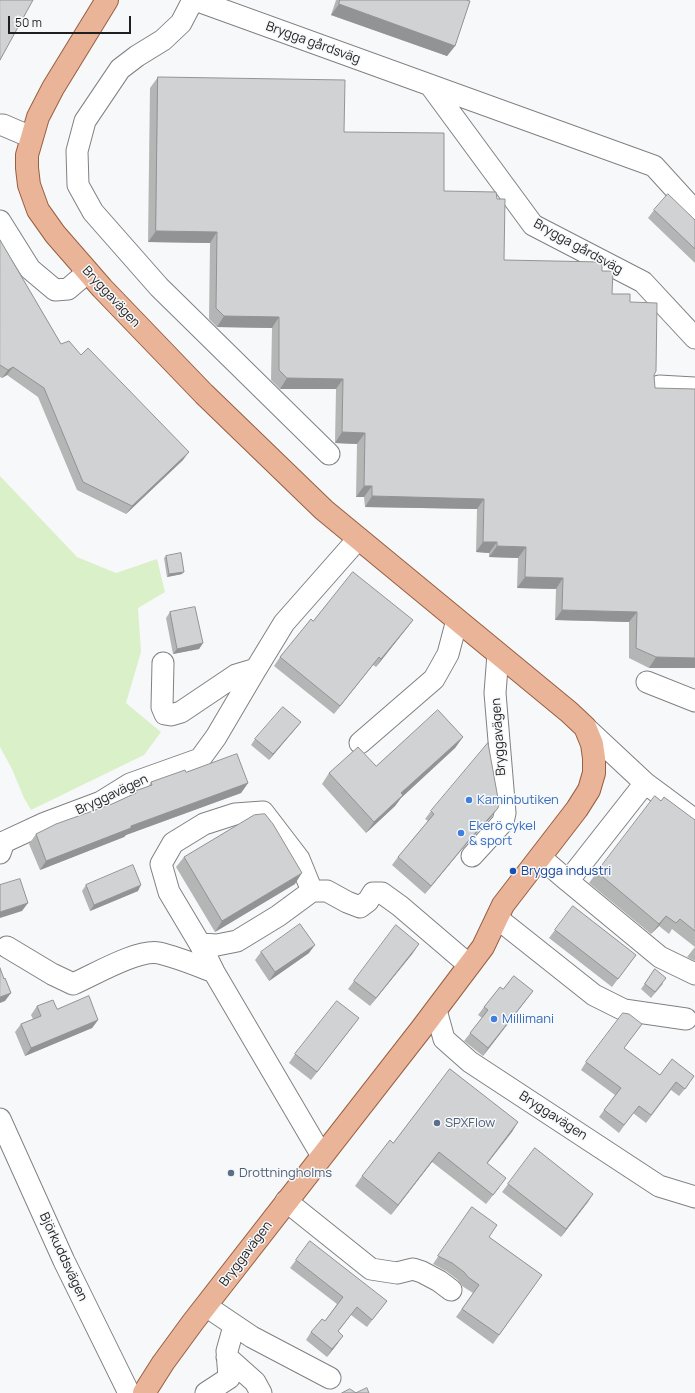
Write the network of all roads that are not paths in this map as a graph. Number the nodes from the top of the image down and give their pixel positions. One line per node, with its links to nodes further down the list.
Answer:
1 (107, 0): 5 (main road, Bryggavägen)
2 (194, 0): 3 (street, Brygga gårdsväg); 12 (street)
3 (430, 85): 6 (street, Brygga gårdsväg); 9 (street, Brygga gårdsväg)
4 (0, 125): 5 (street)
5 (31, 137): 8 (main road, Bryggavägen)
6 (695, 211)
7 (0, 220): 8 (street)
8 (88, 272): 13 (main road, Bryggavägen)
9 (695, 338)
10 (659, 386): 11 (street)
11 (695, 388)
12 (330, 454)
13 (358, 539): 14 (main road, Bryggavägen); 17 (street, Bryggavägen)
14 (457, 620): 15 (main road, Bryggavägen); 21 (street)
15 (498, 654): 20 (main road, Bryggavägen); 25 (street, Bryggavägen)
16 (163, 663): 17 (street)
17 (256, 669): 24 (street, Bryggavägen)
18 (648, 682): 19 (street)
19 (695, 701)
20 (585, 728): 22 (street, Bryggavägen); 26 (main road, Bryggavägen)
21 (360, 743)
22 (645, 783): 23 (street, Bryggavägen); 27 (street)
23 (695, 820)
24 (0, 853)
25 (472, 856)
26 (540, 857): 27 (street); 29 (main road, Bryggavägen)
27 (568, 881): 34 (street)
28 (312, 891): 30 (street); 30 (street); 32 (street)
29 (497, 918): 32 (main road, Bryggavägen); 36 (street)
30 (200, 944): 33 (street)
31 (7, 947): 33 (street)
32 (469, 965): 35 (main road, Bryggavägen)
33 (214, 972): 38 (street)
34 (695, 974)
35 (436, 1010): 38 (main road, Bryggavägen); 39 (street, Bryggavägen)
36 (686, 1019)
37 (0, 1119): 46 (street, Björkuddsvägen)
38 (322, 1156): 40 (main road, Bryggavägen)
39 (695, 1197)
40 (286, 1201): 41 (street); 42 (main road, Bryggavägen)
41 (451, 1290)
42 (206, 1306): 43 (street); 47 (main road, Bryggavägen)
43 (234, 1326): 44 (street); 45 (street)
44 (227, 1357): 48 (street); 49 (street)
45 (330, 1378)
46 (129, 1393)
47 (144, 1393)
48 (206, 1393)
49 (261, 1393)

